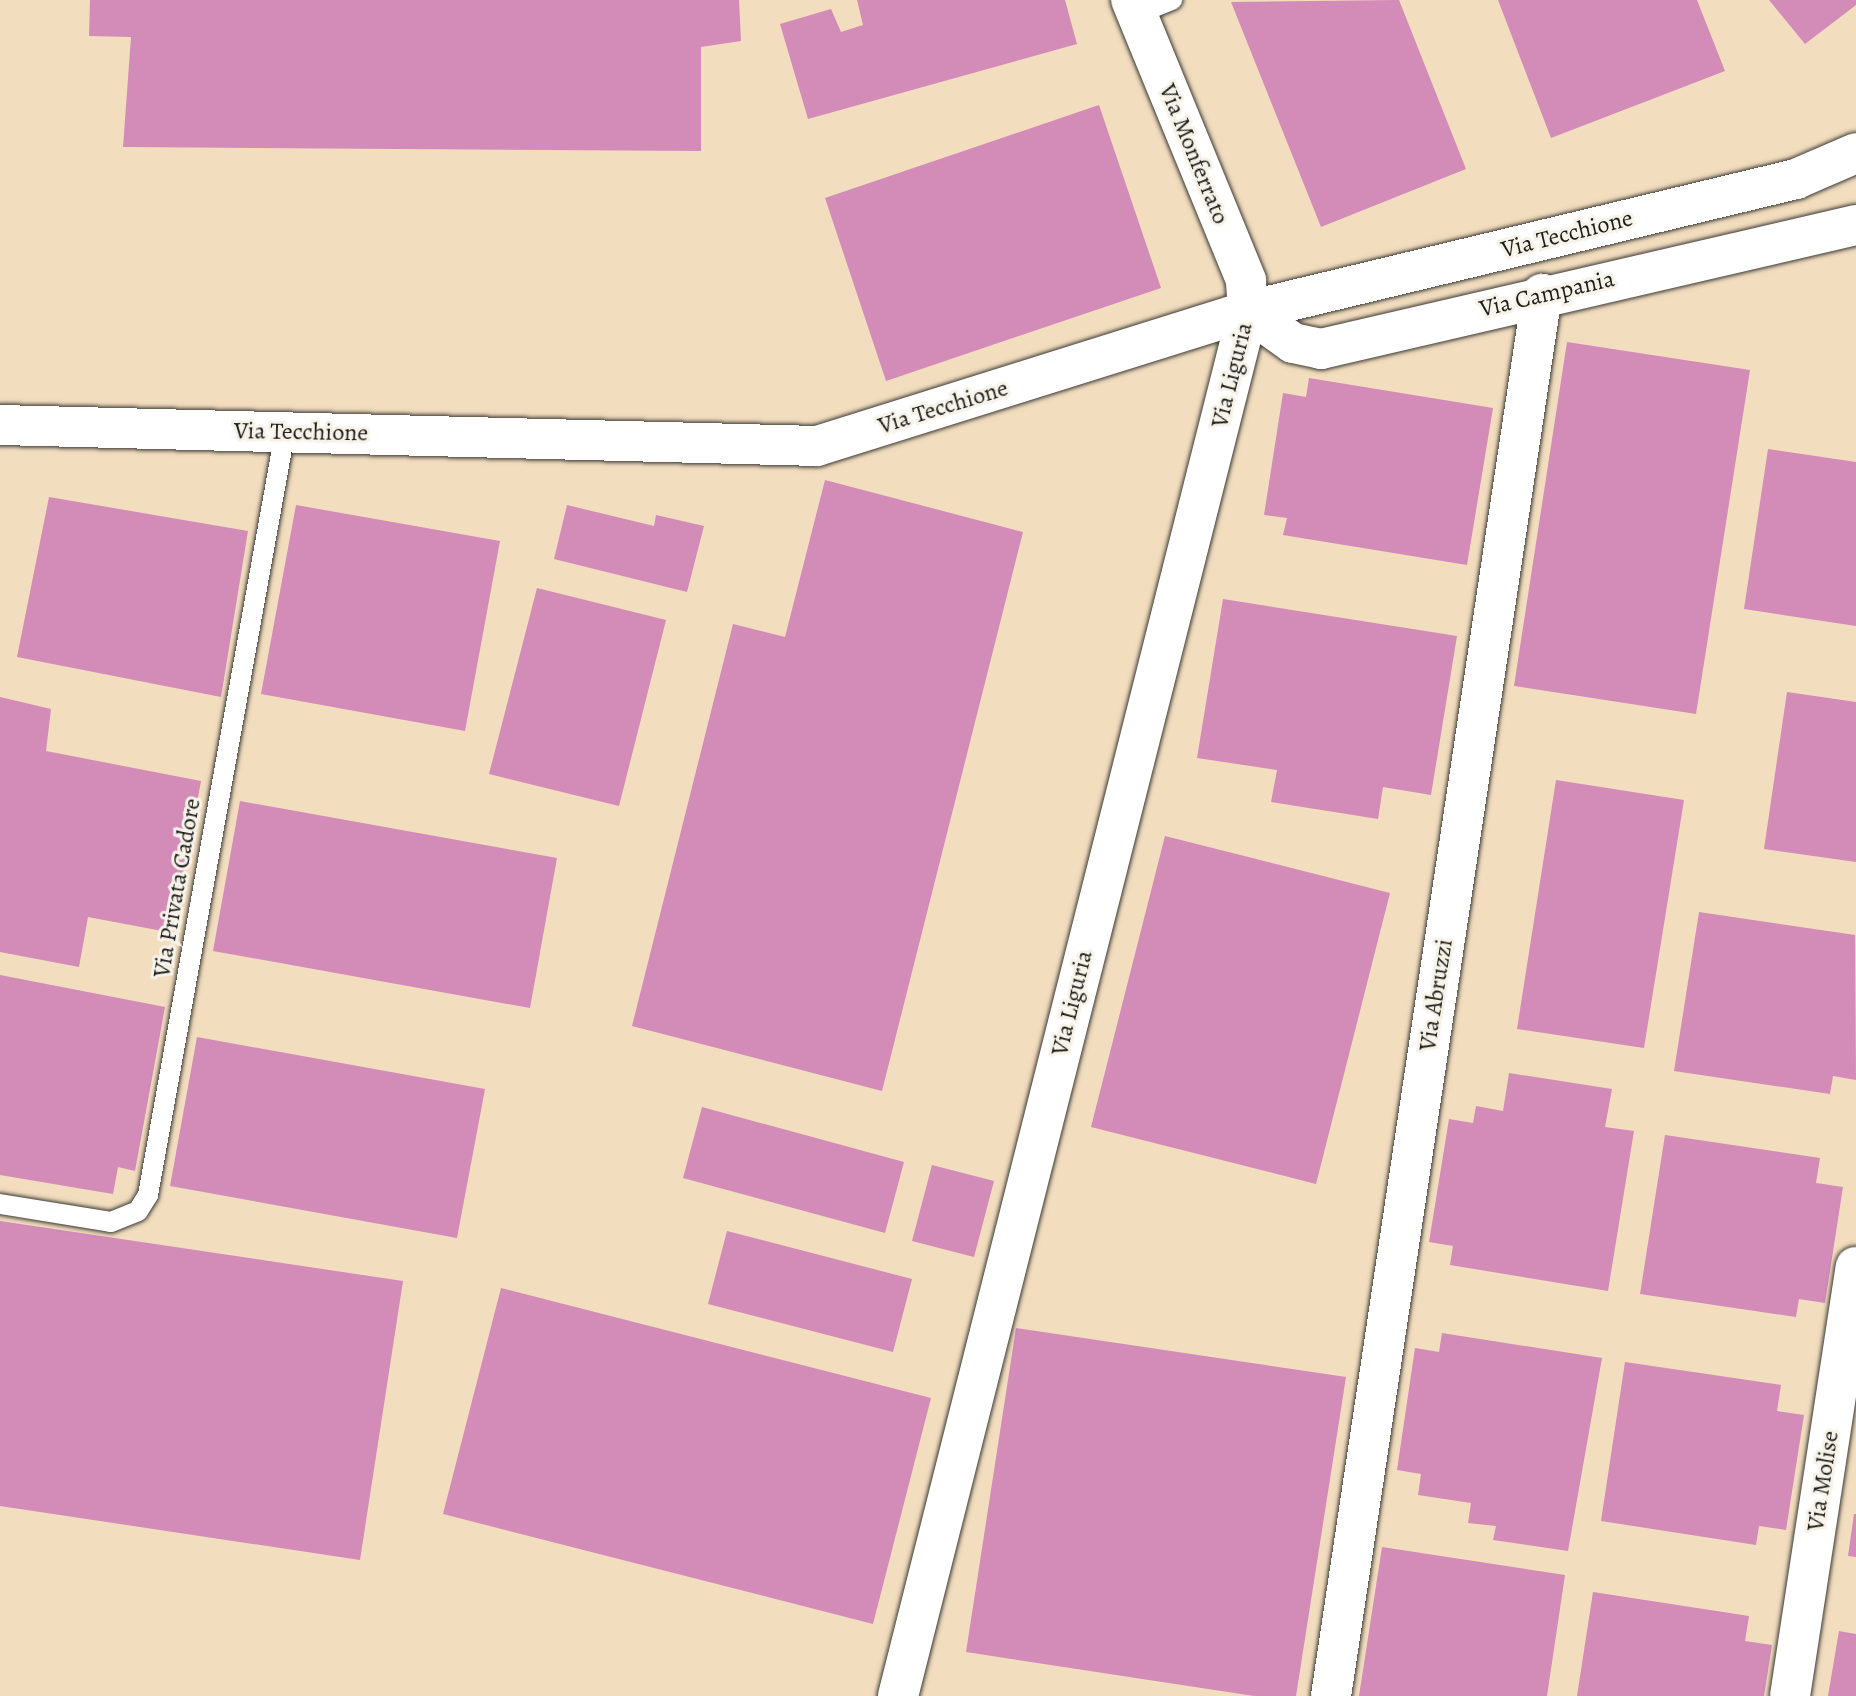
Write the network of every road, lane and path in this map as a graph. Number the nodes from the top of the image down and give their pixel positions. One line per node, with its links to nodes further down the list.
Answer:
1 (1146, 5): 5 (street, Via Monferrato)
2 (1856, 153): 5 (street, Via Tecchione)
3 (1856, 225): 4 (street, Via Campania)
4 (1542, 294): 5 (street, Via Campania); 11 (street, Via Abruzzi)
5 (1248, 311): 7 (street, Via Tecchione); 10 (street, Via Liguria)
6 (0, 425): 7 (street, Via Tecchione)
7 (285, 432): 8 (lane, Via Privata Cadore)
8 (0, 1204)
9 (1856, 1267): 12 (street, Via Molise)
10 (898, 1696)
11 (1331, 1696)
12 (1790, 1696)

